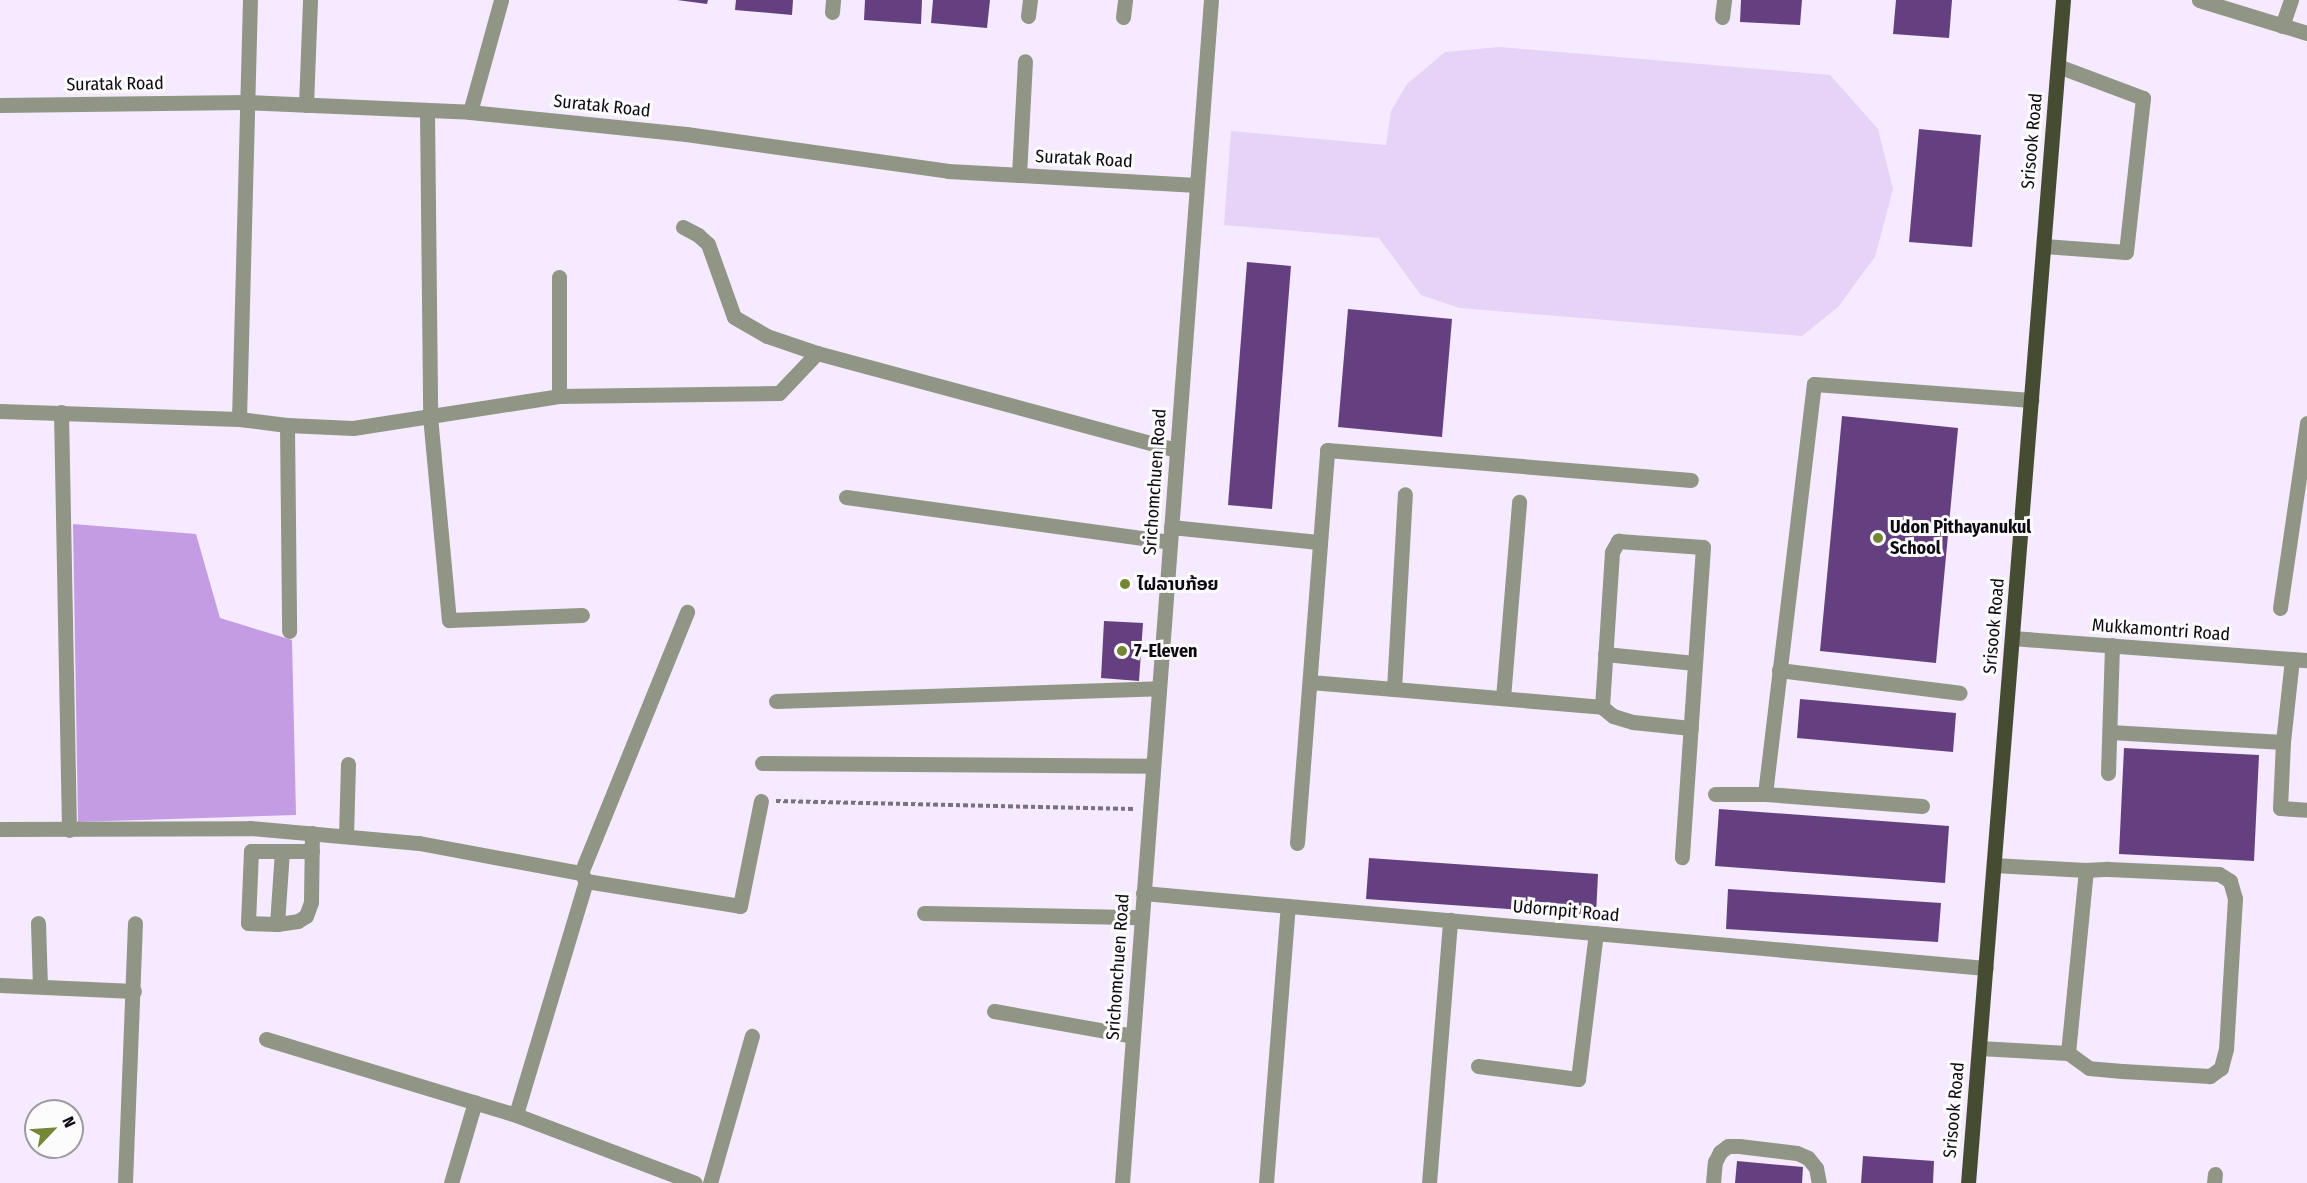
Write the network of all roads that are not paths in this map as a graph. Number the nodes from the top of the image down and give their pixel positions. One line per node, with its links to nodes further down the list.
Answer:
1 (250, 0): 18 (street)
2 (310, 0): 20 (street)
3 (501, 0): 22 (street)
4 (1030, 0): 11 (street)
5 (1125, 0): 12 (street)
6 (1211, 0): 24 (street, Srichomchuen Road)
7 (1724, 0): 13 (street)
8 (2063, 0): 17 (main road, Srisook Road)
9 (2199, 0): 14 (street)
10 (2291, 0): 14 (street)
11 (1028, 16)
12 (1123, 17)
13 (1722, 17)
14 (2282, 26): 15 (street)
15 (2307, 33)
16 (1025, 61): 23 (street)
17 (2058, 66): 26 (main road, Srisook Road); 26 (street)
18 (245, 102): 19 (street, Suratak Road); 20 (street, Suratak Road); 34 (street)
19 (0, 105)
20 (306, 105): 21 (street, Suratak Road)
21 (427, 110): 22 (street, Suratak Road); 33 (street)
22 (470, 112): 23 (street, Suratak Road)
23 (1019, 175): 24 (street, Suratak Road)
24 (1197, 185): 37 (street, Srichomchuen Road)
25 (683, 227): 28 (street)
26 (2044, 246): 30 (main road, Srisook Road)
27 (559, 277): 29 (street)
28 (817, 353): 29 (street); 37 (street)
29 (559, 396): 33 (street)
30 (2031, 400): 49 (main road, Srisook Road); 54 (street)
31 (0, 411): 32 (street)
32 (60, 412): 34 (street); 75 (street)
33 (430, 416): 36 (street); 47 (street)
34 (239, 419): 36 (street)
35 (2307, 423): 45 (street)
36 (287, 425): 48 (street)
37 (1177, 450): 42 (street, Srichomchuen Road)
38 (1691, 480): 44 (street)
39 (1405, 494): 57 (street)
40 (846, 497): 43 (street)
41 (1519, 501): 59 (street)
42 (1171, 527): 43 (street, Srichomchuen Road); 44 (street)
43 (1170, 542): 56 (street, Srichomchuen Road)
44 (1318, 542): 55 (street)
45 (2280, 608)
46 (687, 612): 84 (street)
47 (582, 615)
48 (289, 631)
49 (2012, 638): 50 (street, Mukkamontri Road); 82 (main road, Srisook Road)
50 (2112, 645): 52 (street, Mukkamontri Road); 63 (street)
51 (1605, 654): 53 (street); 53 (street); 61 (street)
52 (2300, 660): 64 (street)
53 (1695, 663): 62 (street)
54 (1779, 670): 58 (street); 70 (street)
55 (1310, 682): 57 (street); 78 (street)
56 (1159, 688): 60 (street); 67 (street, Srichomchuen Road)
57 (1394, 689): 59 (street)
58 (1960, 693)
59 (1503, 698): 61 (street)
60 (776, 701)
61 (1602, 706): 62 (street)
62 (1691, 728): 81 (street)
63 (2110, 732): 64 (street); 68 (street)
64 (2283, 742): 73 (street)
65 (762, 763): 67 (street)
66 (348, 764): 77 (street)
67 (1153, 766): 85 (street, Srichomchuen Road)
68 (2108, 773)
69 (1715, 794): 70 (street)
70 (1765, 794): 72 (street)
71 (760, 801): 84 (street)
72 (1922, 806)
73 (2307, 810)
74 (0, 829): 75 (street)
75 (69, 830): 76 (street)
76 (312, 834): 77 (street); 79 (street)
77 (346, 836): 84 (street)
78 (1297, 843)
79 (312, 850): 80 (street); 92 (street)
80 (282, 851): 92 (street); 92 (street)
81 (1682, 857)
82 (1994, 865): 83 (street); 94 (main road, Srisook Road)
83 (2086, 870): 103 (street); 103 (street)
84 (584, 877): 106 (street)
85 (1143, 893): 86 (street, Udornpit Road); 88 (street, Srichomchuen Road)
86 (1288, 906): 89 (street, Udornpit Road); 112 (street)
87 (924, 914): 88 (street)
88 (1142, 917): 100 (street, Srichomchuen Road)
89 (1450, 920): 93 (street, Udornpit Road); 113 (street)
90 (38, 923): 96 (street)
91 (135, 923): 97 (street)
92 (277, 924)
93 (1596, 933): 94 (street, Udornpit Road); 104 (street)
94 (1986, 968): 102 (main road, Srisook Road)
95 (0, 985): 96 (street)
96 (40, 986): 97 (street)
97 (134, 991): 107 (street)
98 (994, 1011): 100 (street)
99 (752, 1036): 110 (street)
100 (1133, 1036): 111 (street, Srichomchuen Road)
101 (266, 1039): 105 (street)
102 (1979, 1048): 103 (street); 116 (main road, Srisook Road)
103 (2068, 1053)
104 (1478, 1066)
105 (475, 1102): 106 (street); 108 (street)
106 (516, 1115): 109 (street)
107 (125, 1183)
108 (451, 1183)
109 (695, 1183)
110 (710, 1183)
111 (1122, 1183)
112 (1266, 1183)
113 (1429, 1183)
114 (1713, 1183): 115 (street)
115 (1819, 1183)
116 (1968, 1183)

